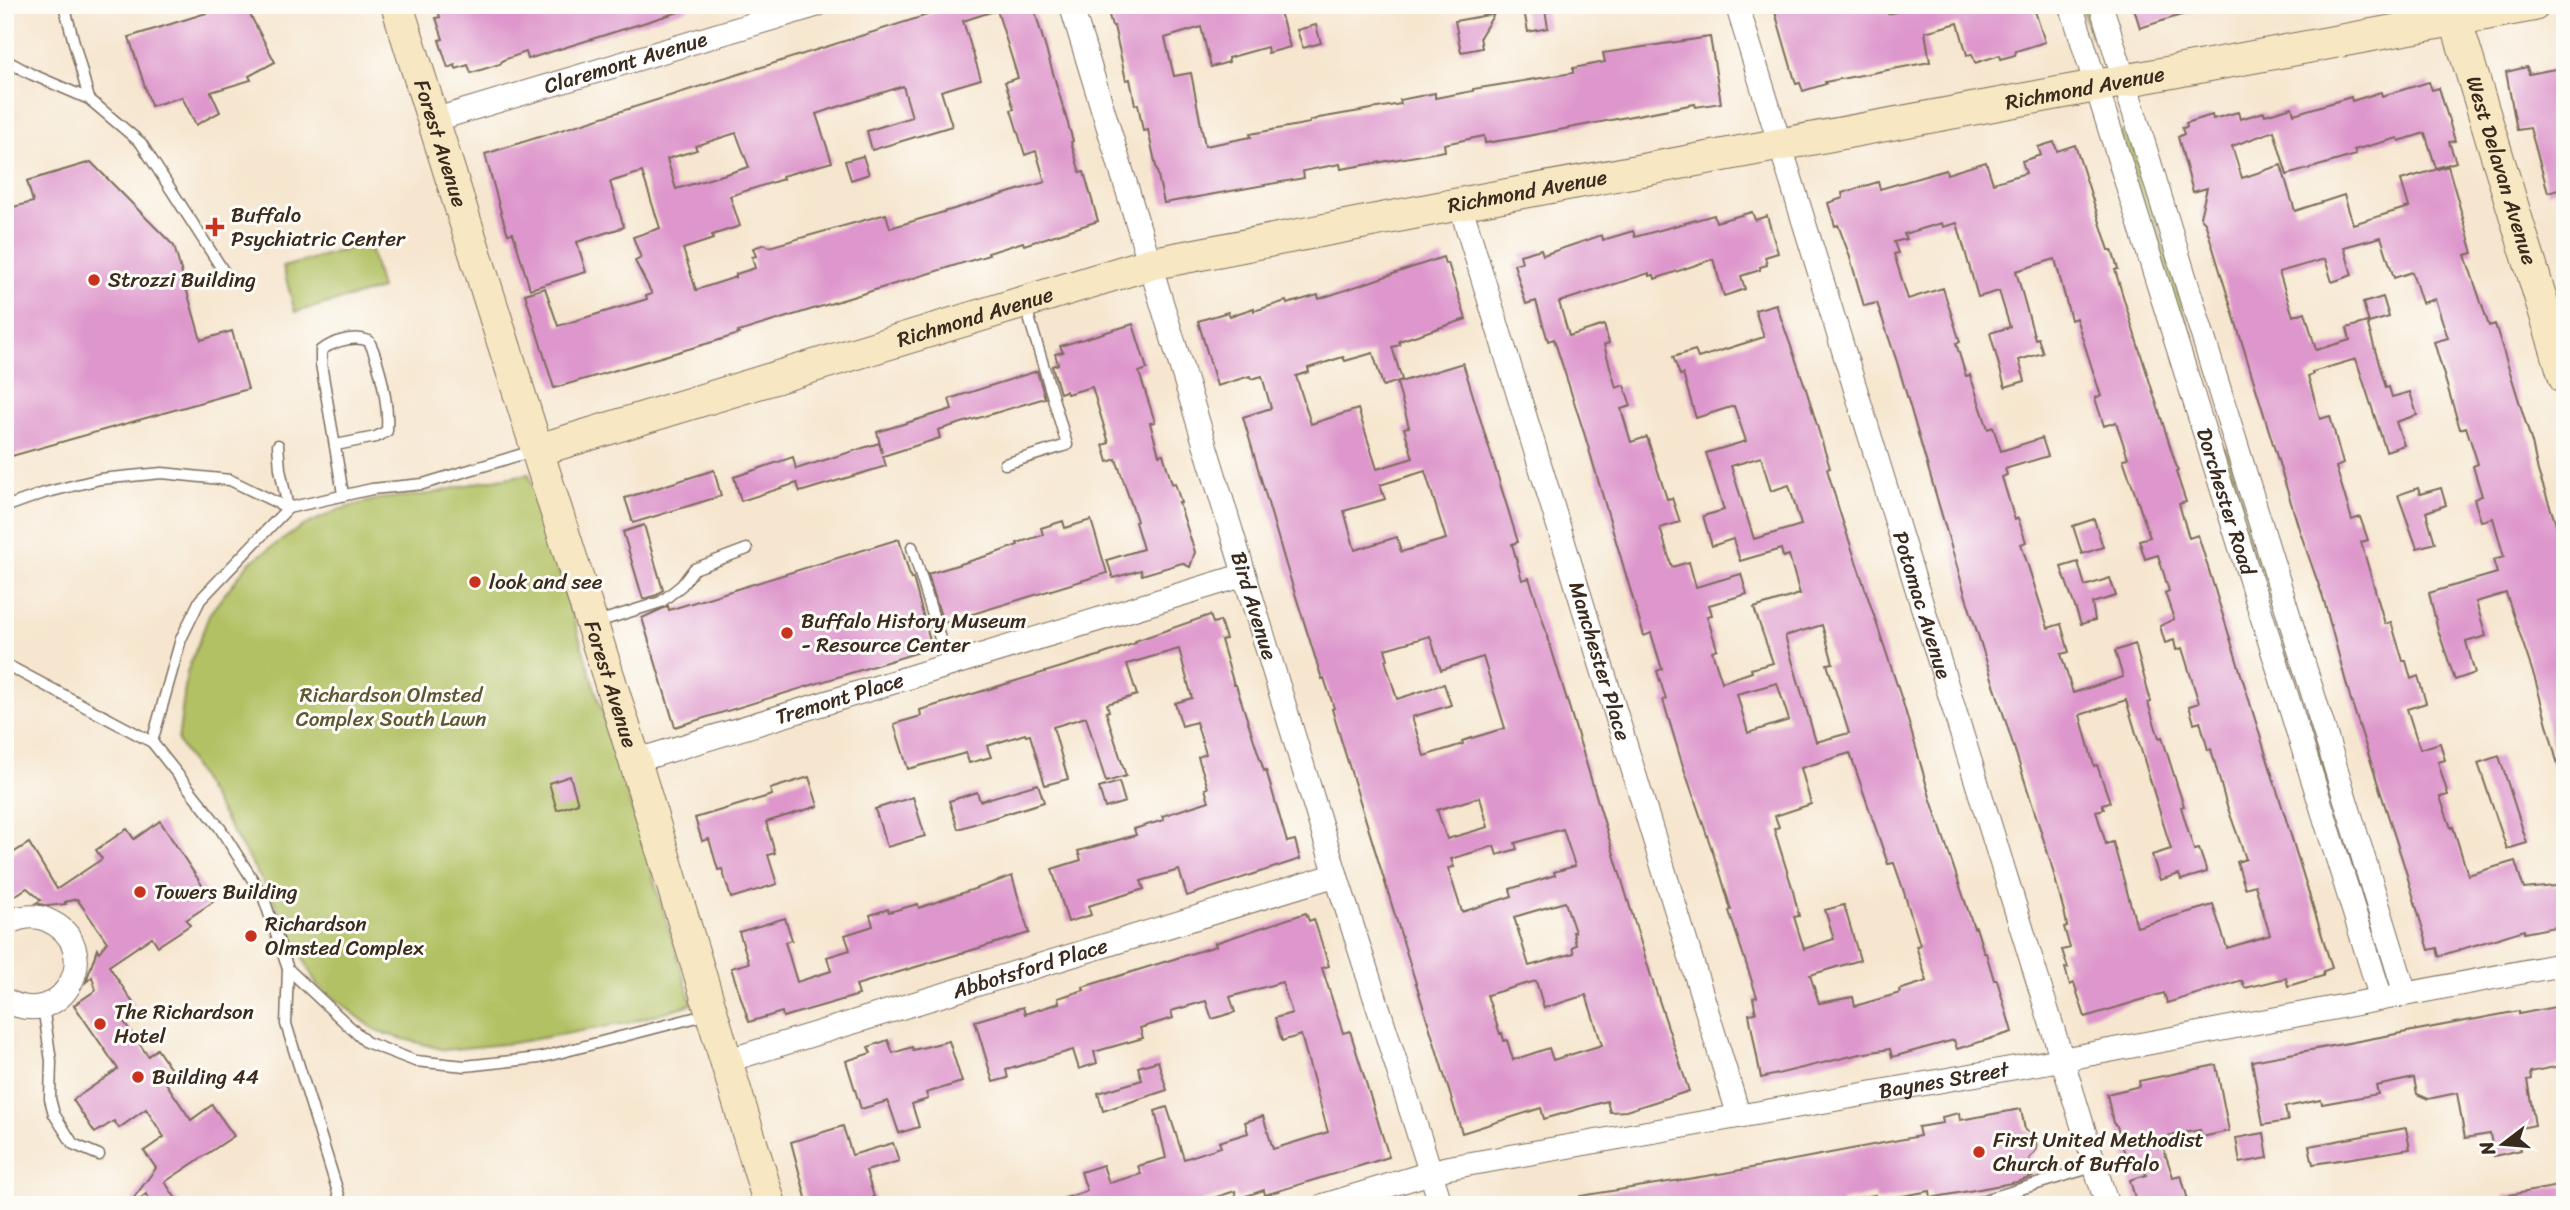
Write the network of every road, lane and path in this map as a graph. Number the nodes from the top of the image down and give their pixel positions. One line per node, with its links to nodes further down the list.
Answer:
1 (64, 5): 12 (lane)
2 (397, 5): 13 (street, Forest Avenue)
3 (817, 5): 13 (street, Claremont Avenue)
4 (1071, 5): 16 (street, Bird Avenue)
5 (1737, 5): 14 (street, Potomac Avenue)
6 (2071, 5): 11 (street, Dorchester Road)
7 (2101, 5): 11 (street, Dorchester Road)
8 (2534, 5): 9 (street, Richmond Avenue)
9 (2453, 13): 11 (street, Richmond Avenue); 19 (street, West Delavan Avenue)
10 (5, 60): 12 (lane)
11 (2111, 83): 14 (street, Richmond Avenue); 20 (street, Dorchester Road); 21 (street, Dorchester Road)
12 (89, 99): 17 (lane)
13 (433, 120): 24 (street, Forest Avenue)
14 (1780, 145): 15 (street, Richmond Avenue); 48 (street, Potomac Avenue)
15 (1460, 204): 16 (street, Richmond Avenue); 50 (street, Manchester Place)
16 (1149, 264): 18 (street, Richmond Avenue); 31 (street, Bird Avenue)
17 (226, 275)
18 (1024, 301): 24 (street, Richmond Avenue); 25 (lane)
19 (2565, 378)
20 (2232, 430): 21 (street); 35 (street, Dorchester Road)
21 (2207, 439): 36 (street, Dorchester Road)
22 (278, 445): 28 (lane)
23 (336, 445): 23 (lane); 26 (lane)
24 (538, 450): 26 (lane); 32 (street, Forest Avenue)
25 (1005, 464)
26 (343, 494): 28 (lane)
27 (5, 507): 28 (lane)
28 (288, 508): 37 (lane)
29 (912, 547): 34 (lane)
30 (747, 549): 32 (lane)
31 (1244, 575): 34 (street, Tremont Place); 39 (street, Bird Avenue)
32 (592, 624): 38 (street, Forest Avenue)
33 (5, 664): 37 (lane)
34 (948, 665): 38 (street, Tremont Place)
35 (2312, 690): 36 (street); 43 (street, Dorchester Road)
36 (2288, 698): 44 (street, Dorchester Road)
37 (152, 742): 42 (lane)
38 (635, 761): 47 (street, Forest Avenue)
39 (1336, 875): 49 (street, Abbotsford Place); 53 (street, Bird Avenue)
40 (5, 925): 46 (street)
41 (2565, 964): 43 (street, Baynes Street)
42 (288, 969): 47 (lane); 54 (lane)
43 (2405, 993): 44 (street, Baynes Street)
44 (2381, 998): 48 (street, Baynes Street)
45 (5, 1000): 46 (street)
46 (43, 1006): 51 (lane)
47 (711, 1013): 49 (street, Forest Avenue)
48 (2064, 1059): 50 (street, Baynes Street); 52 (street, Potomac Avenue)
49 (726, 1060): 55 (street, Forest Avenue)
50 (1739, 1116): 53 (street, Baynes Street)
51 (99, 1155)
52 (2096, 1166): 58 (lane); 59 (street, Potomac Avenue)
53 (1431, 1172): 56 (street, Baynes Street); 57 (street, Bird Avenue)
54 (342, 1205)
55 (770, 1205)
56 (1325, 1205)
57 (1441, 1205)
58 (1968, 1205)
59 (2107, 1205)

